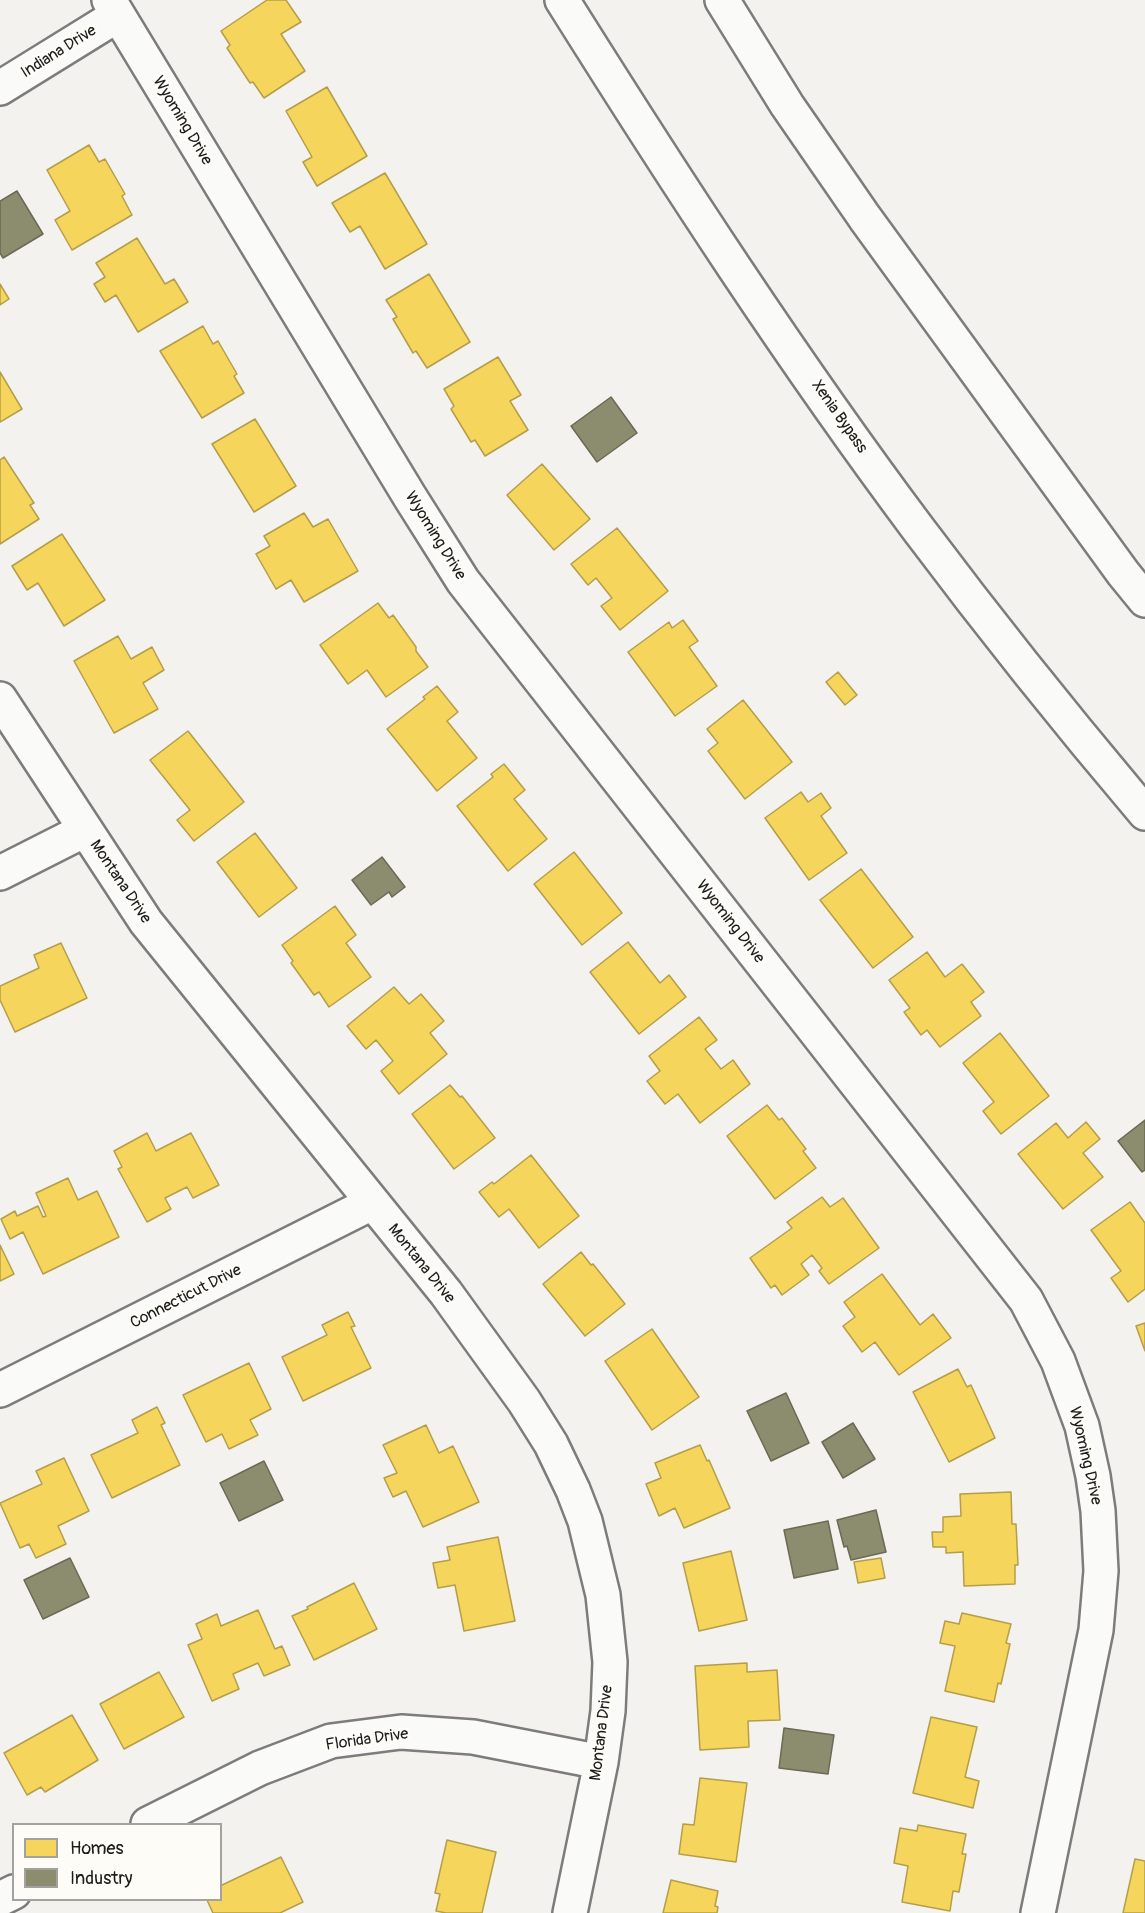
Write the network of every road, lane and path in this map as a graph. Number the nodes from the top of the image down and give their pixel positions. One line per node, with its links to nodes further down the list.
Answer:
1 (562, 0): 7 (main road, Xenia Bypass)
2 (722, 0): 5 (main road)
3 (113, 8): 4 (main road, Indiana Drive); 15 (main road, Wyoming Drive)
4 (0, 88)
5 (1145, 600)
6 (0, 699): 8 (main road, Montana Drive)
7 (1145, 813)
8 (85, 830): 9 (main road); 10 (main road, Montana Drive)
9 (0, 873)
10 (372, 1203): 11 (main road, Connecticut Drive); 12 (main road, Montana Drive)
11 (0, 1390)
12 (601, 1762): 13 (main road, Florida Drive); 14 (main road, Montana Drive)
13 (150, 1823)
14 (570, 1913)
15 (1038, 1913)

